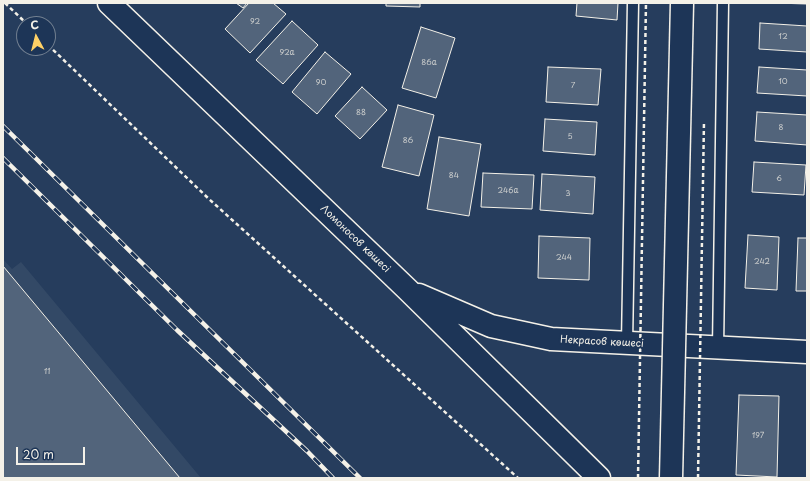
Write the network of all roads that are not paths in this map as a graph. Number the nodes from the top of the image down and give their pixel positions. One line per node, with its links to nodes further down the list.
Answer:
1 (109, 3): 5 (main road, Ломоносов көшесі)
2 (633, 3): 6 (lane)
3 (682, 3): 10 (main road, bridge)
4 (723, 3): 7 (lane)
5 (407, 289): 6 (main road, Некрасов көшесі); 9 (main road, Ломоносов көшесі)
6 (627, 343): 7 (main road, Некрасов көшесі)
7 (718, 348): 8 (main road, Некрасов көшесі)
8 (807, 352)
9 (599, 478)
10 (671, 478)

